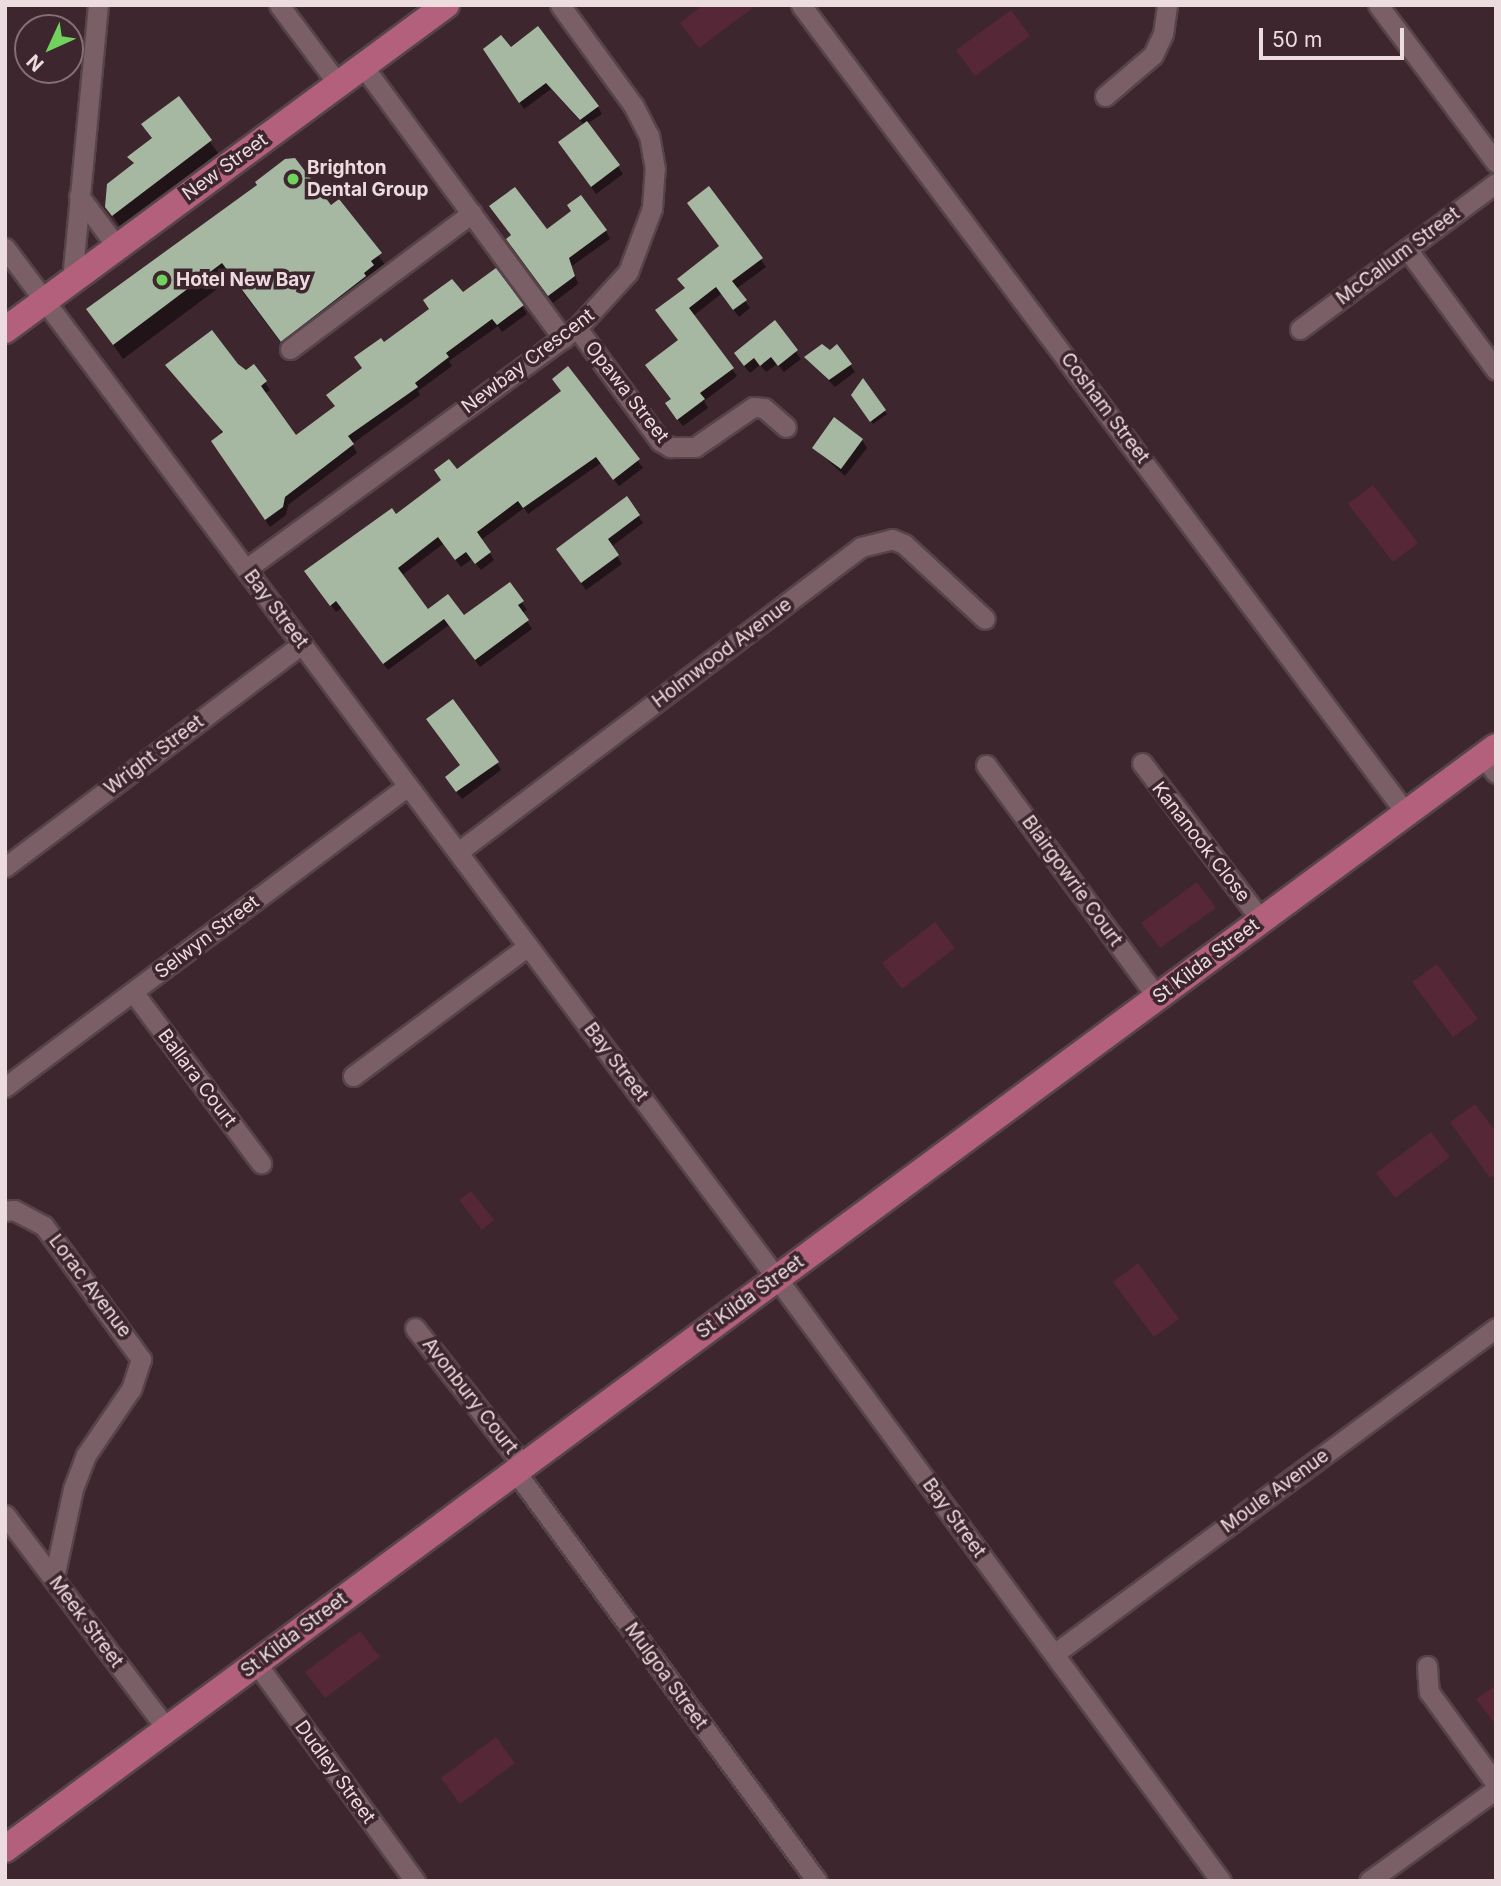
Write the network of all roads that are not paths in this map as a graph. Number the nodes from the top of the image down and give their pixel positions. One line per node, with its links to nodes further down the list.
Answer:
1 (98, 5): 13 (street)
2 (279, 5): 9 (street)
3 (446, 5): 8 (main road, New Street)
4 (560, 5): 22 (street, Newbay Crescent)
5 (801, 5): 33 (street, Cosham Street)
6 (1167, 5): 10 (street)
7 (1378, 5): 11 (street)
8 (363, 66): 9 (main road, New Street); 14 (street)
9 (338, 84): 15 (main road, New Street)
10 (1105, 96)
11 (1496, 163)
12 (1496, 183): 17 (street, McCallum Street)
13 (79, 196): 15 (street); 18 (street)
14 (472, 213): 22 (street); 23 (street)
15 (117, 247): 18 (main road, New Street)
16 (5, 248): 19 (street, Bay Street)
17 (1407, 249): 20 (street, McCallum Street); 24 (street)
18 (72, 280): 19 (main road, New Street)
19 (45, 301): 21 (main road, New Street); 26 (street, Bay Street)
20 (1300, 329)
21 (5, 330)
22 (570, 333): 25 (street, Opawa Street); 26 (street, Newbay Crescent)
23 (290, 349)
24 (1496, 370)
25 (786, 427)
26 (246, 569): 28 (street, Bay Street)
27 (985, 619): 34 (street, Holmwood Avenue)
28 (302, 644): 32 (street, Bay Street); 35 (street, Wright Street)
29 (1492, 759): 33 (main road, St Kilda Street)
30 (1142, 763): 36 (street, Kananook Close)
31 (986, 765): 39 (street, Blairgowrie Court)
32 (408, 786): 34 (street, Bay Street); 38 (street, Selwyn Street)
33 (1406, 813): 36 (main road, St Kilda Street)
34 (458, 852): 37 (street, Bay Street)
35 (5, 867)
36 (1261, 920): 39 (main road, St Kilda Street)
37 (528, 946): 40 (street); 44 (street, Bay Street)
38 (133, 992): 41 (street, Selwyn Street); 42 (street, Ballara Court)
39 (1157, 997): 44 (main road, St Kilda Street)
40 (353, 1076)
41 (5, 1087)
42 (261, 1163)
43 (5, 1211): 49 (street, Lorac Avenue)
44 (776, 1277): 47 (main road, St Kilda Street); 50 (street, Bay Street)
45 (415, 1328): 47 (street, Avonbury Court)
46 (1496, 1328): 50 (street, Moule Avenue)
47 (519, 1468): 51 (main road, St Kilda Street); 57 (street, Mulgoa Street)
48 (5, 1514): 49 (street, Meek Street)
49 (54, 1578): 53 (street, Meek Street)
50 (1054, 1654): 58 (street, Bay Street)
51 (256, 1663): 53 (main road, St Kilda Street); 56 (street, Dudley Street)
52 (1427, 1666): 54 (street)
53 (167, 1729): 55 (main road, St Kilda Street)
54 (1496, 1786): 59 (street)
55 (5, 1849)
56 (415, 1881)
57 (817, 1881)
58 (1221, 1881)
59 (1369, 1881)

